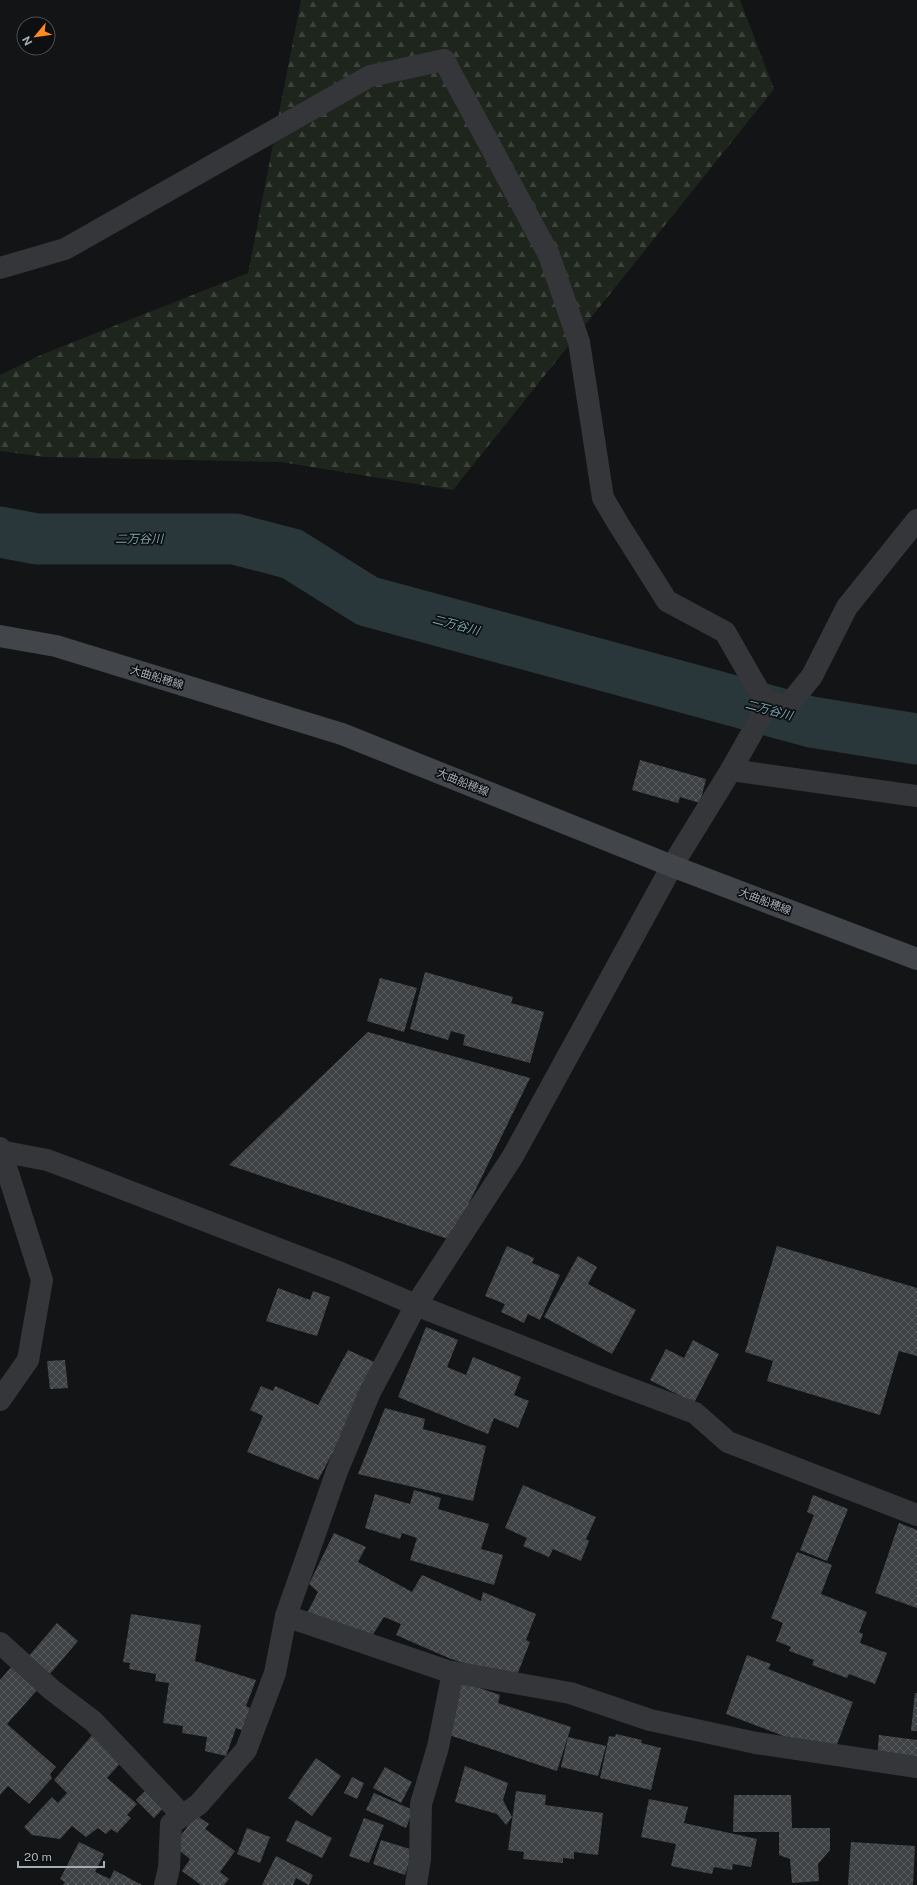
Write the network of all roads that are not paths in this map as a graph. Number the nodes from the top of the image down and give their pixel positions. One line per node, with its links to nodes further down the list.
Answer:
1 (0, 268): 4 (street)
2 (917, 520): 4 (street)
3 (0, 636): 7 (main road, 大曲船穂線)
4 (764, 700): 5 (street)
5 (731, 770): 6 (street); 7 (street)
6 (917, 796)
7 (672, 866): 8 (main road, 大曲船穂線); 10 (street)
8 (917, 958)
9 (1, 1150): 10 (street); 11 (street)
10 (416, 1305): 12 (street); 13 (street)
11 (0, 1400)
12 (917, 1515)
13 (286, 1616): 15 (street); 17 (street)
14 (0, 1643): 17 (street)
15 (453, 1672): 16 (street); 19 (street)
16 (917, 1767)
17 (183, 1816): 18 (street)
18 (165, 1885)
19 (416, 1885)

